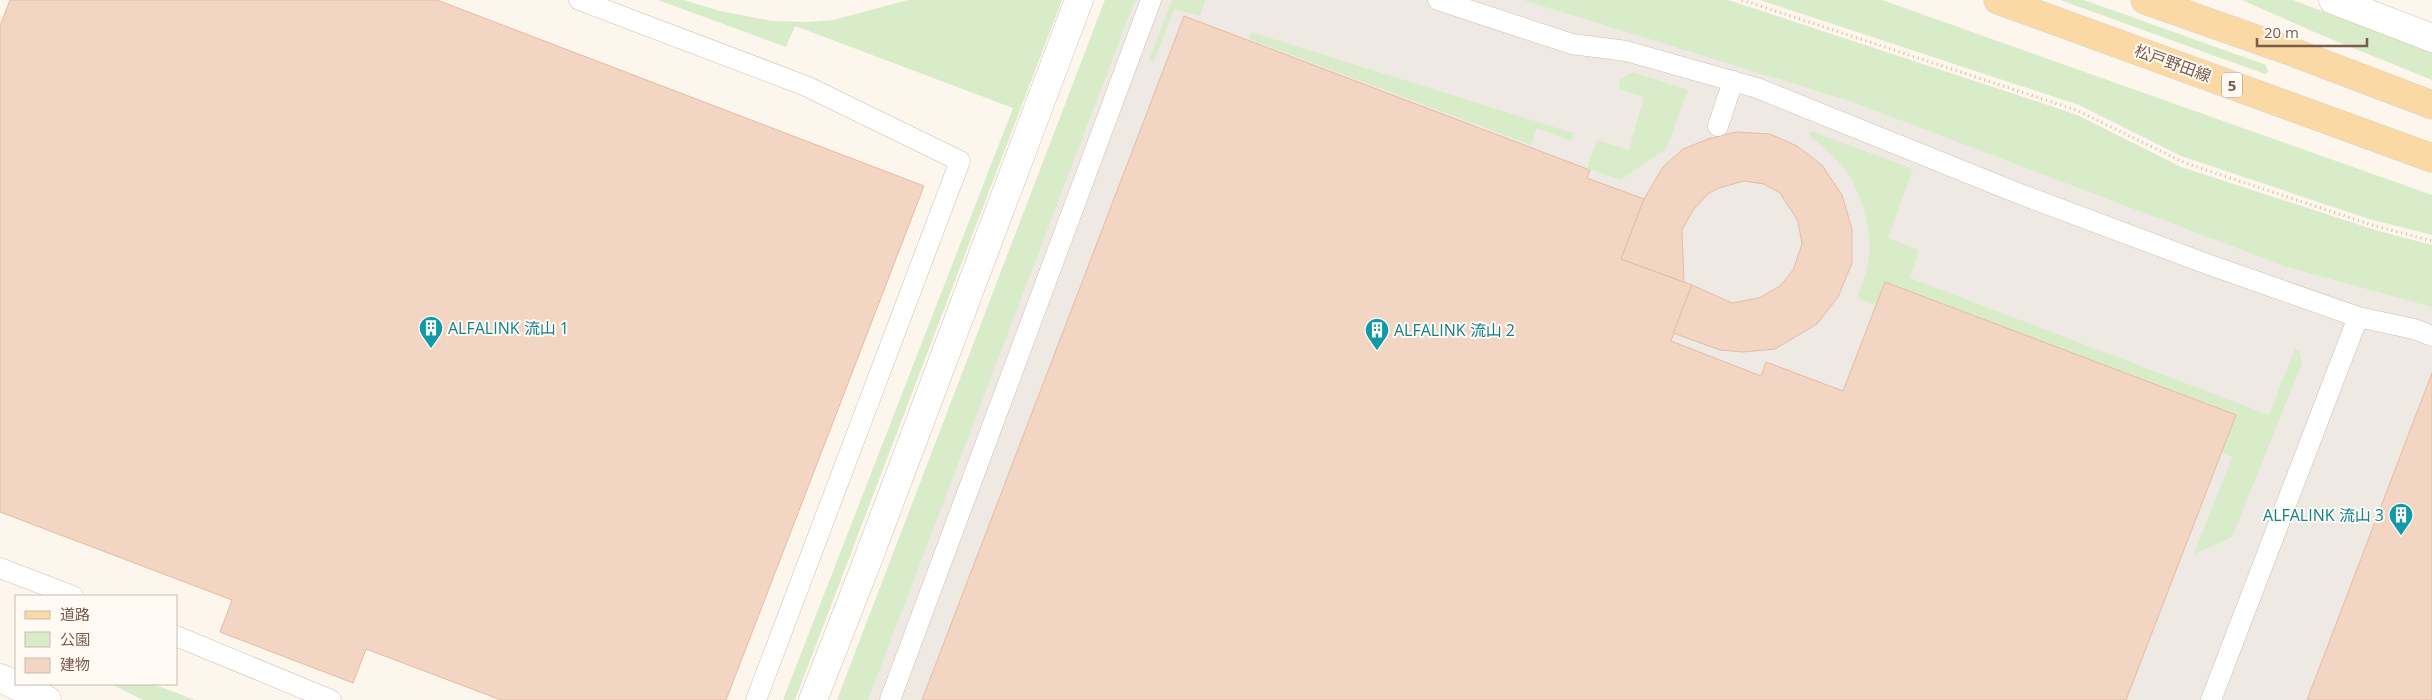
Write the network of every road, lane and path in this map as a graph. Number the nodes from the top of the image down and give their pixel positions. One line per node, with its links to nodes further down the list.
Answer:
1 (579, 0): 25 (lane)
2 (1079, 0): 26 (street)
3 (1150, 0): 27 (lane)
4 (1438, 0): 12 (lane)
5 (1742, 0): 16 (path)
6 (1998, 0): 15 (main road, 松戸野田線 / 5)
7 (2145, 0): 11 (main road)
8 (2183, 0): 11 (main road)
9 (2333, 0): 10 (street)
10 (2432, 38)
11 (2290, 51): 13 (main road)
12 (1733, 81): 14 (lane); 17 (lane)
13 (2432, 106)
14 (1718, 126)
15 (2432, 158)
16 (2432, 241)
17 (2358, 317): 18 (lane); 28 (lane)
18 (2432, 336)
19 (0, 568): 20 (lane)
20 (69, 595)
21 (178, 637): 24 (lane)
22 (0, 678): 23 (street)
23 (47, 700)
24 (331, 700)
25 (756, 700)
26 (812, 700)
27 (890, 700)
28 (2211, 700)

